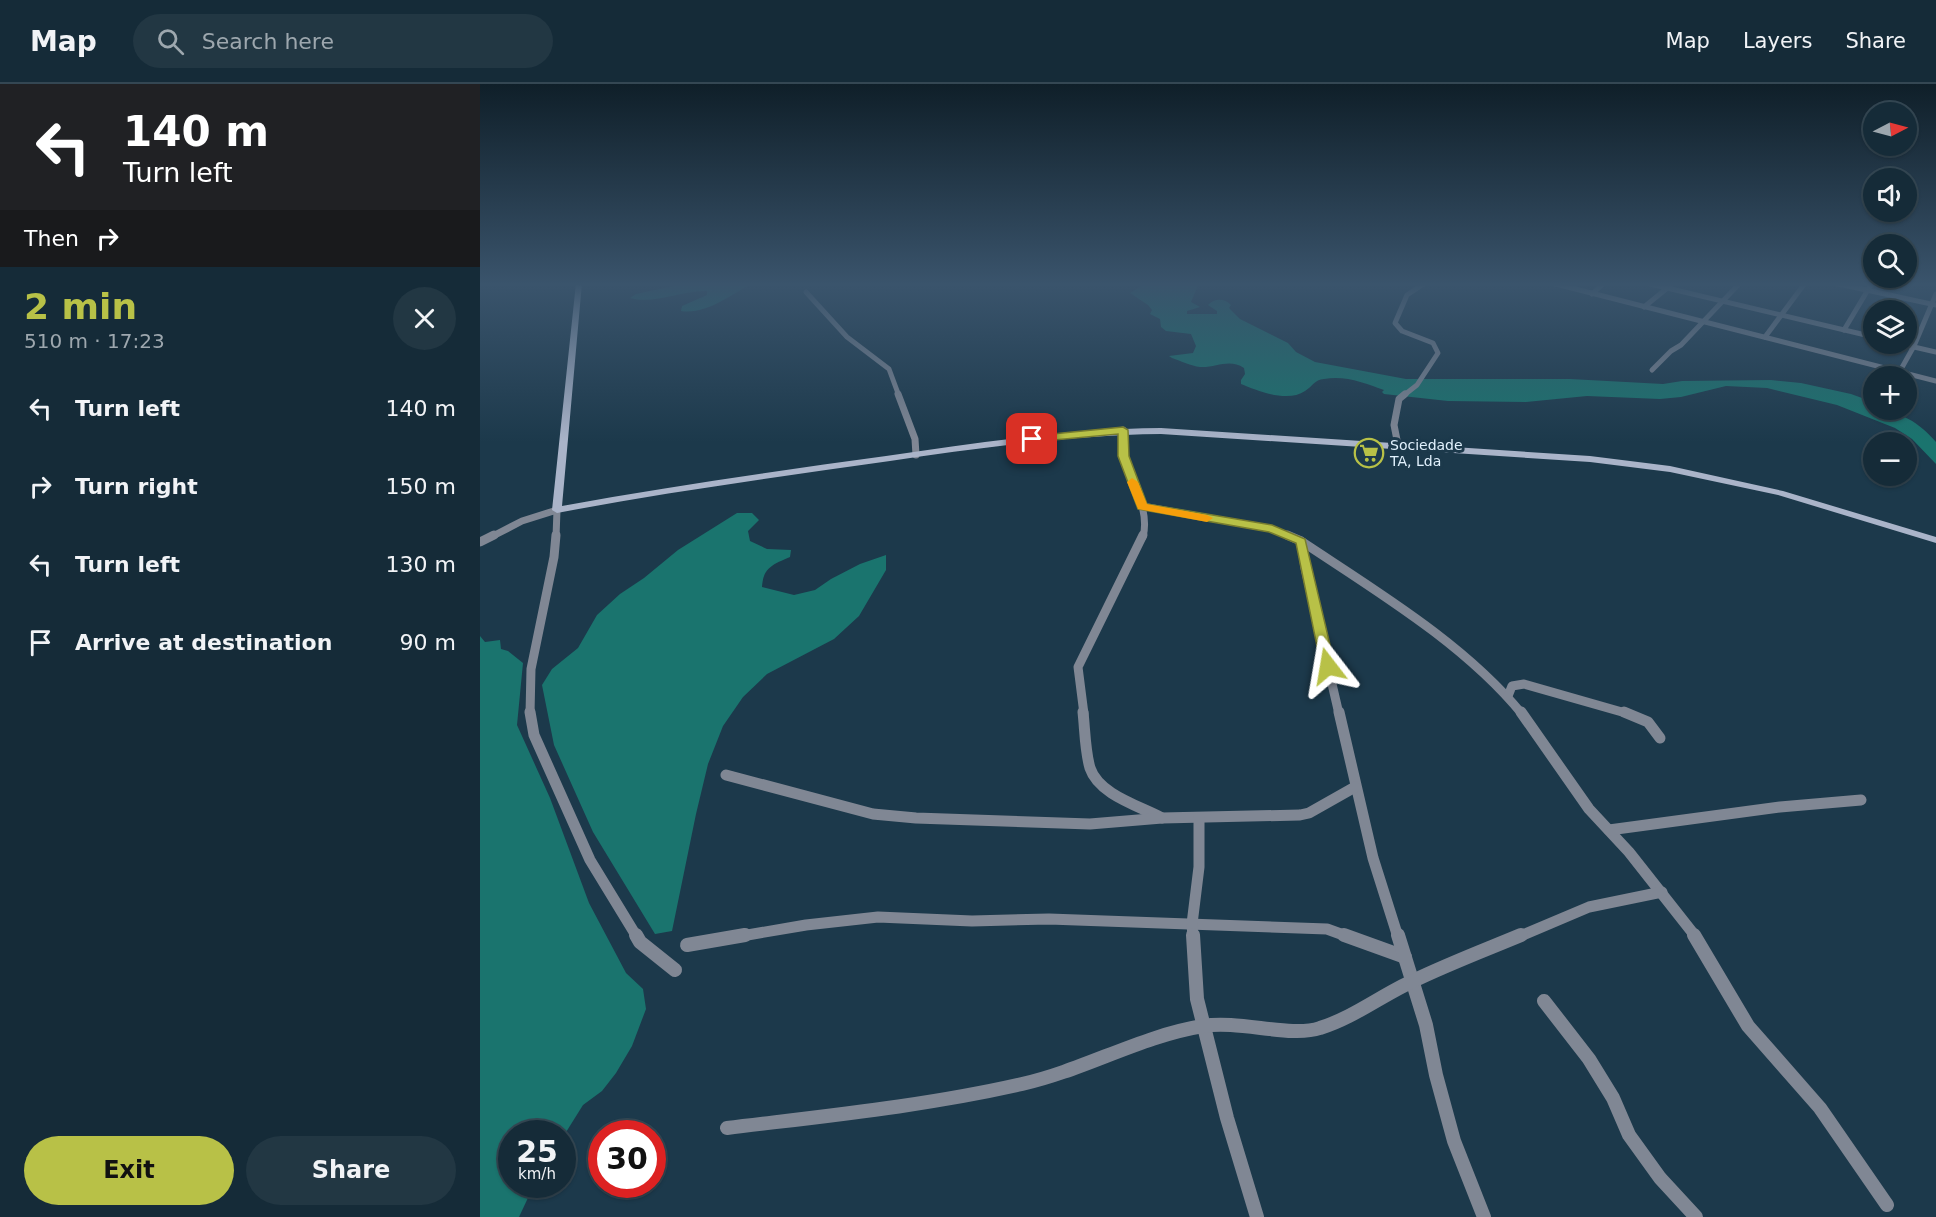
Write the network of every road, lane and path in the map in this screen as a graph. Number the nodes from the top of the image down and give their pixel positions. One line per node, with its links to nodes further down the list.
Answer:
1 (574, 336): 17 (main road)
2 (846, 336): 15 (street)
3 (1414, 336): 14 (street)
4 (1689, 336): 10 (street)
5 (1760, 336): 6 (street)
6 (1765, 337): 9 (street)
7 (1917, 347): 8 (street)
8 (1936, 352)
9 (1880, 366)
10 (1652, 370)
11 (1917, 376): 12 (street)
12 (1936, 381)
13 (1123, 430): 14 (main road); 15 (main road); 16 (street)
14 (1398, 445): 18 (main road)
15 (916, 455): 17 (main road)
16 (1142, 506): 19 (street); 26 (street)
17 (557, 510): 20 (street); 33 (street)
18 (1936, 540)
19 (1301, 541): 21 (street); 24 (street)
20 (480, 542)
21 (1508, 696): 22 (street); 28 (street)
22 (1660, 738)
23 (726, 775): 26 (street)
24 (1355, 787): 27 (street); 32 (street)
25 (1861, 800): 28 (street)
26 (1162, 818): 27 (street)
27 (1199, 818): 30 (street)
28 (1610, 830): 29 (street)
29 (1662, 892): 34 (street); 38 (street)
30 (1192, 924): 31 (street); 32 (street); 36 (street)
31 (687, 945)
32 (1405, 957): 34 (street)
33 (675, 970)
34 (1412, 981): 36 (street); 40 (street)
35 (1544, 1001): 41 (street)
36 (1202, 1026): 37 (street); 39 (street)
37 (727, 1128)
38 (1887, 1205)
39 (1257, 1217)
40 (1484, 1217)
41 (1696, 1217)

